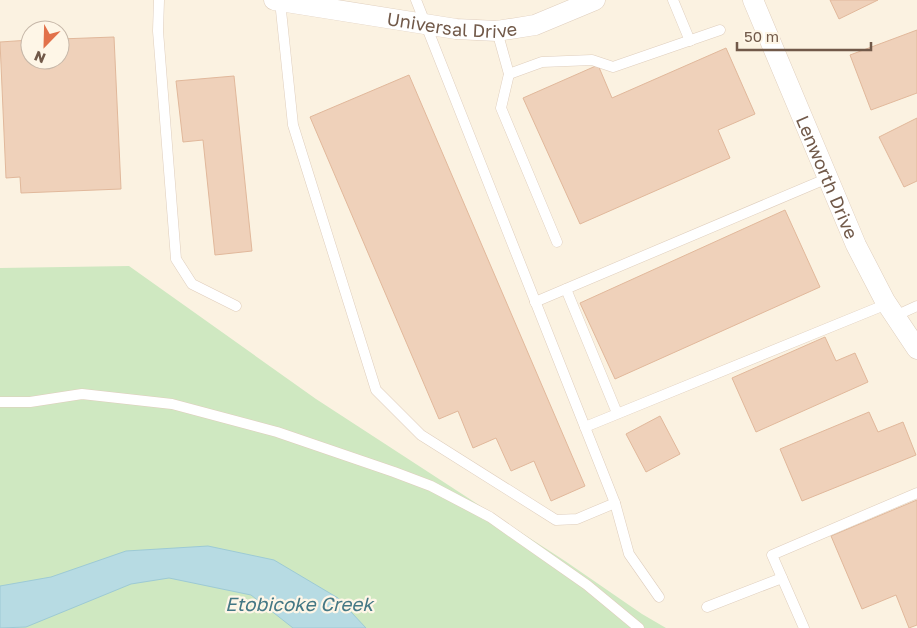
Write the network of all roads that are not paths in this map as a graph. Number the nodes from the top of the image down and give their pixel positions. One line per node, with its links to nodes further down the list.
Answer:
1 (159, 0): 17 (lane)
2 (277, 0): 7 (street, Universal Drive); 25 (lane)
3 (416, 0): 8 (lane)
4 (595, 0): 10 (street, Universal Drive)
5 (672, 0): 11 (lane)
6 (752, 0): 13 (street, Lenworth Drive)
7 (340, 5): 8 (street, Universal Drive)
8 (425, 24): 10 (street, Universal Drive); 16 (lane)
9 (720, 30): 11 (lane)
10 (498, 31): 12 (lane)
11 (690, 41): 12 (lane)
12 (509, 74): 14 (lane)
13 (828, 178): 15 (lane); 19 (street, Lenworth Drive)
14 (558, 242)
15 (566, 289): 16 (lane); 22 (lane)
16 (536, 302): 23 (lane)
17 (236, 306)
18 (917, 306): 19 (lane)
19 (891, 310): 20 (street, Lenworth Drive); 22 (lane)
20 (917, 349)
21 (0, 402): 29 (lane)
22 (616, 413): 23 (lane)
23 (585, 426): 25 (lane)
24 (917, 493): 26 (lane)
25 (615, 502): 27 (lane)
26 (782, 578): 28 (lane); 30 (lane)
27 (659, 597)
28 (707, 607)
29 (639, 628)
30 (804, 628)

